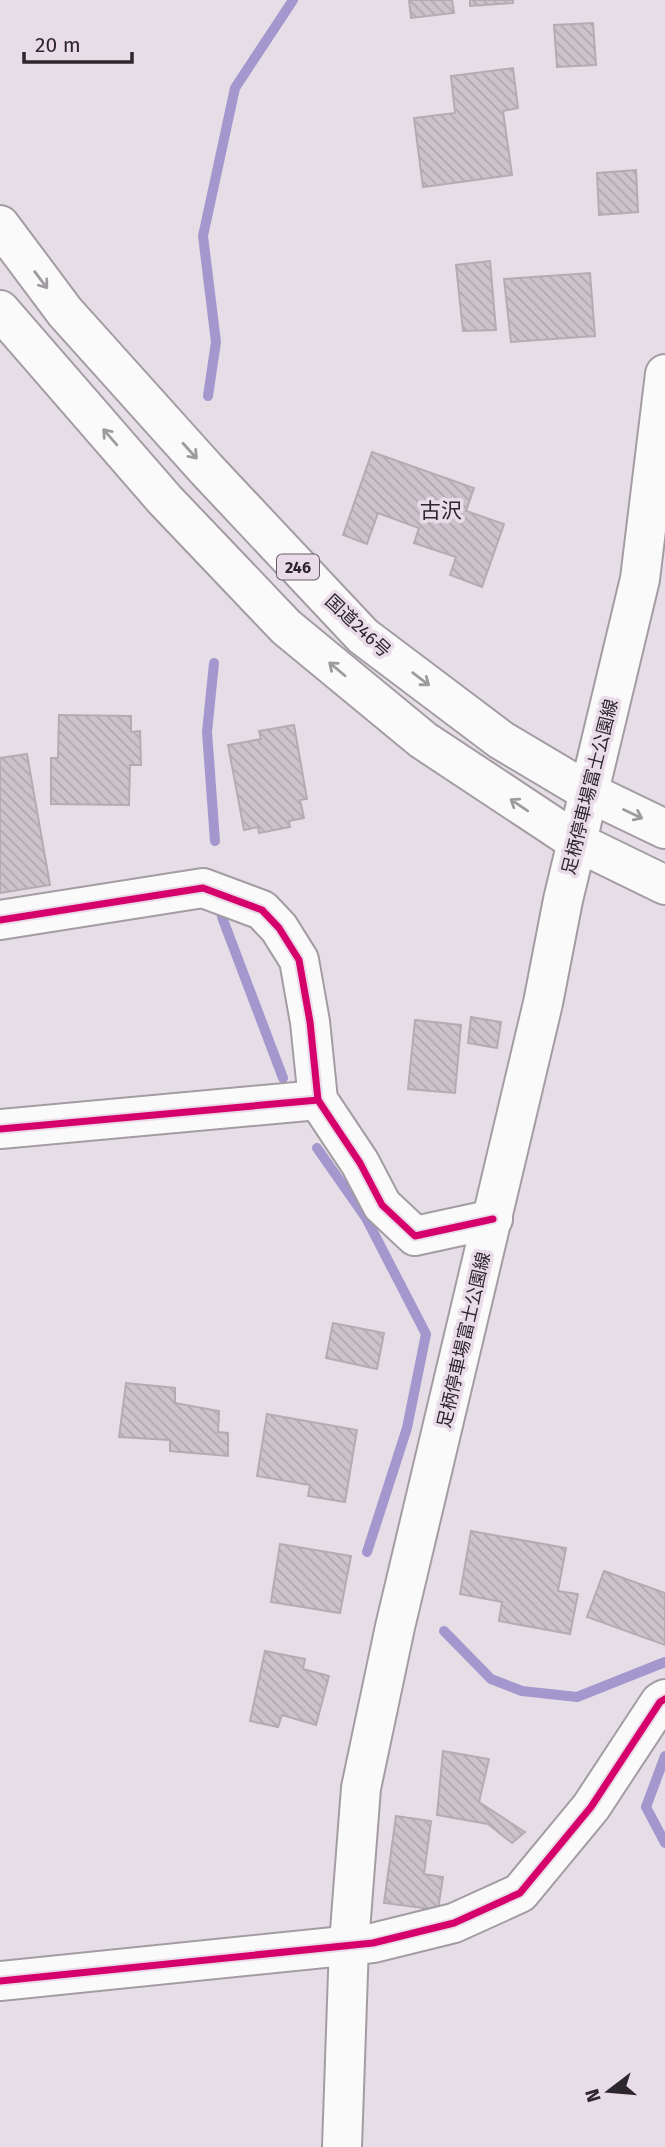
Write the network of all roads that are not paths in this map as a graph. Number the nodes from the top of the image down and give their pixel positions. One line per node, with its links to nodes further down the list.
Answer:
1 (0, 225): 4 (main road, 国道246号 / 246, one-way to 4)
2 (0, 310): 6 (main road, one-way to 2)
3 (665, 374): 4 (main road, 足柄停車場富士公園線)
4 (590, 793): 5 (main road, 国道246号 / 246, one-way to 5); 6 (main road, 足柄停車場富士公園線)
5 (665, 829)
6 (576, 842): 7 (main road); 11 (main road, 足柄停車場富士公園線)
7 (665, 885)
8 (0, 920): 9 (main road)
9 (318, 1100): 10 (main road); 11 (main road)
10 (0, 1129)
11 (493, 1219): 13 (main road, 足柄停車場富士公園線)
12 (665, 1699): 13 (main road)
13 (349, 1944): 14 (main road); 15 (main road, 足柄停車場富士公園線)
14 (0, 1981)
15 (342, 2147)

